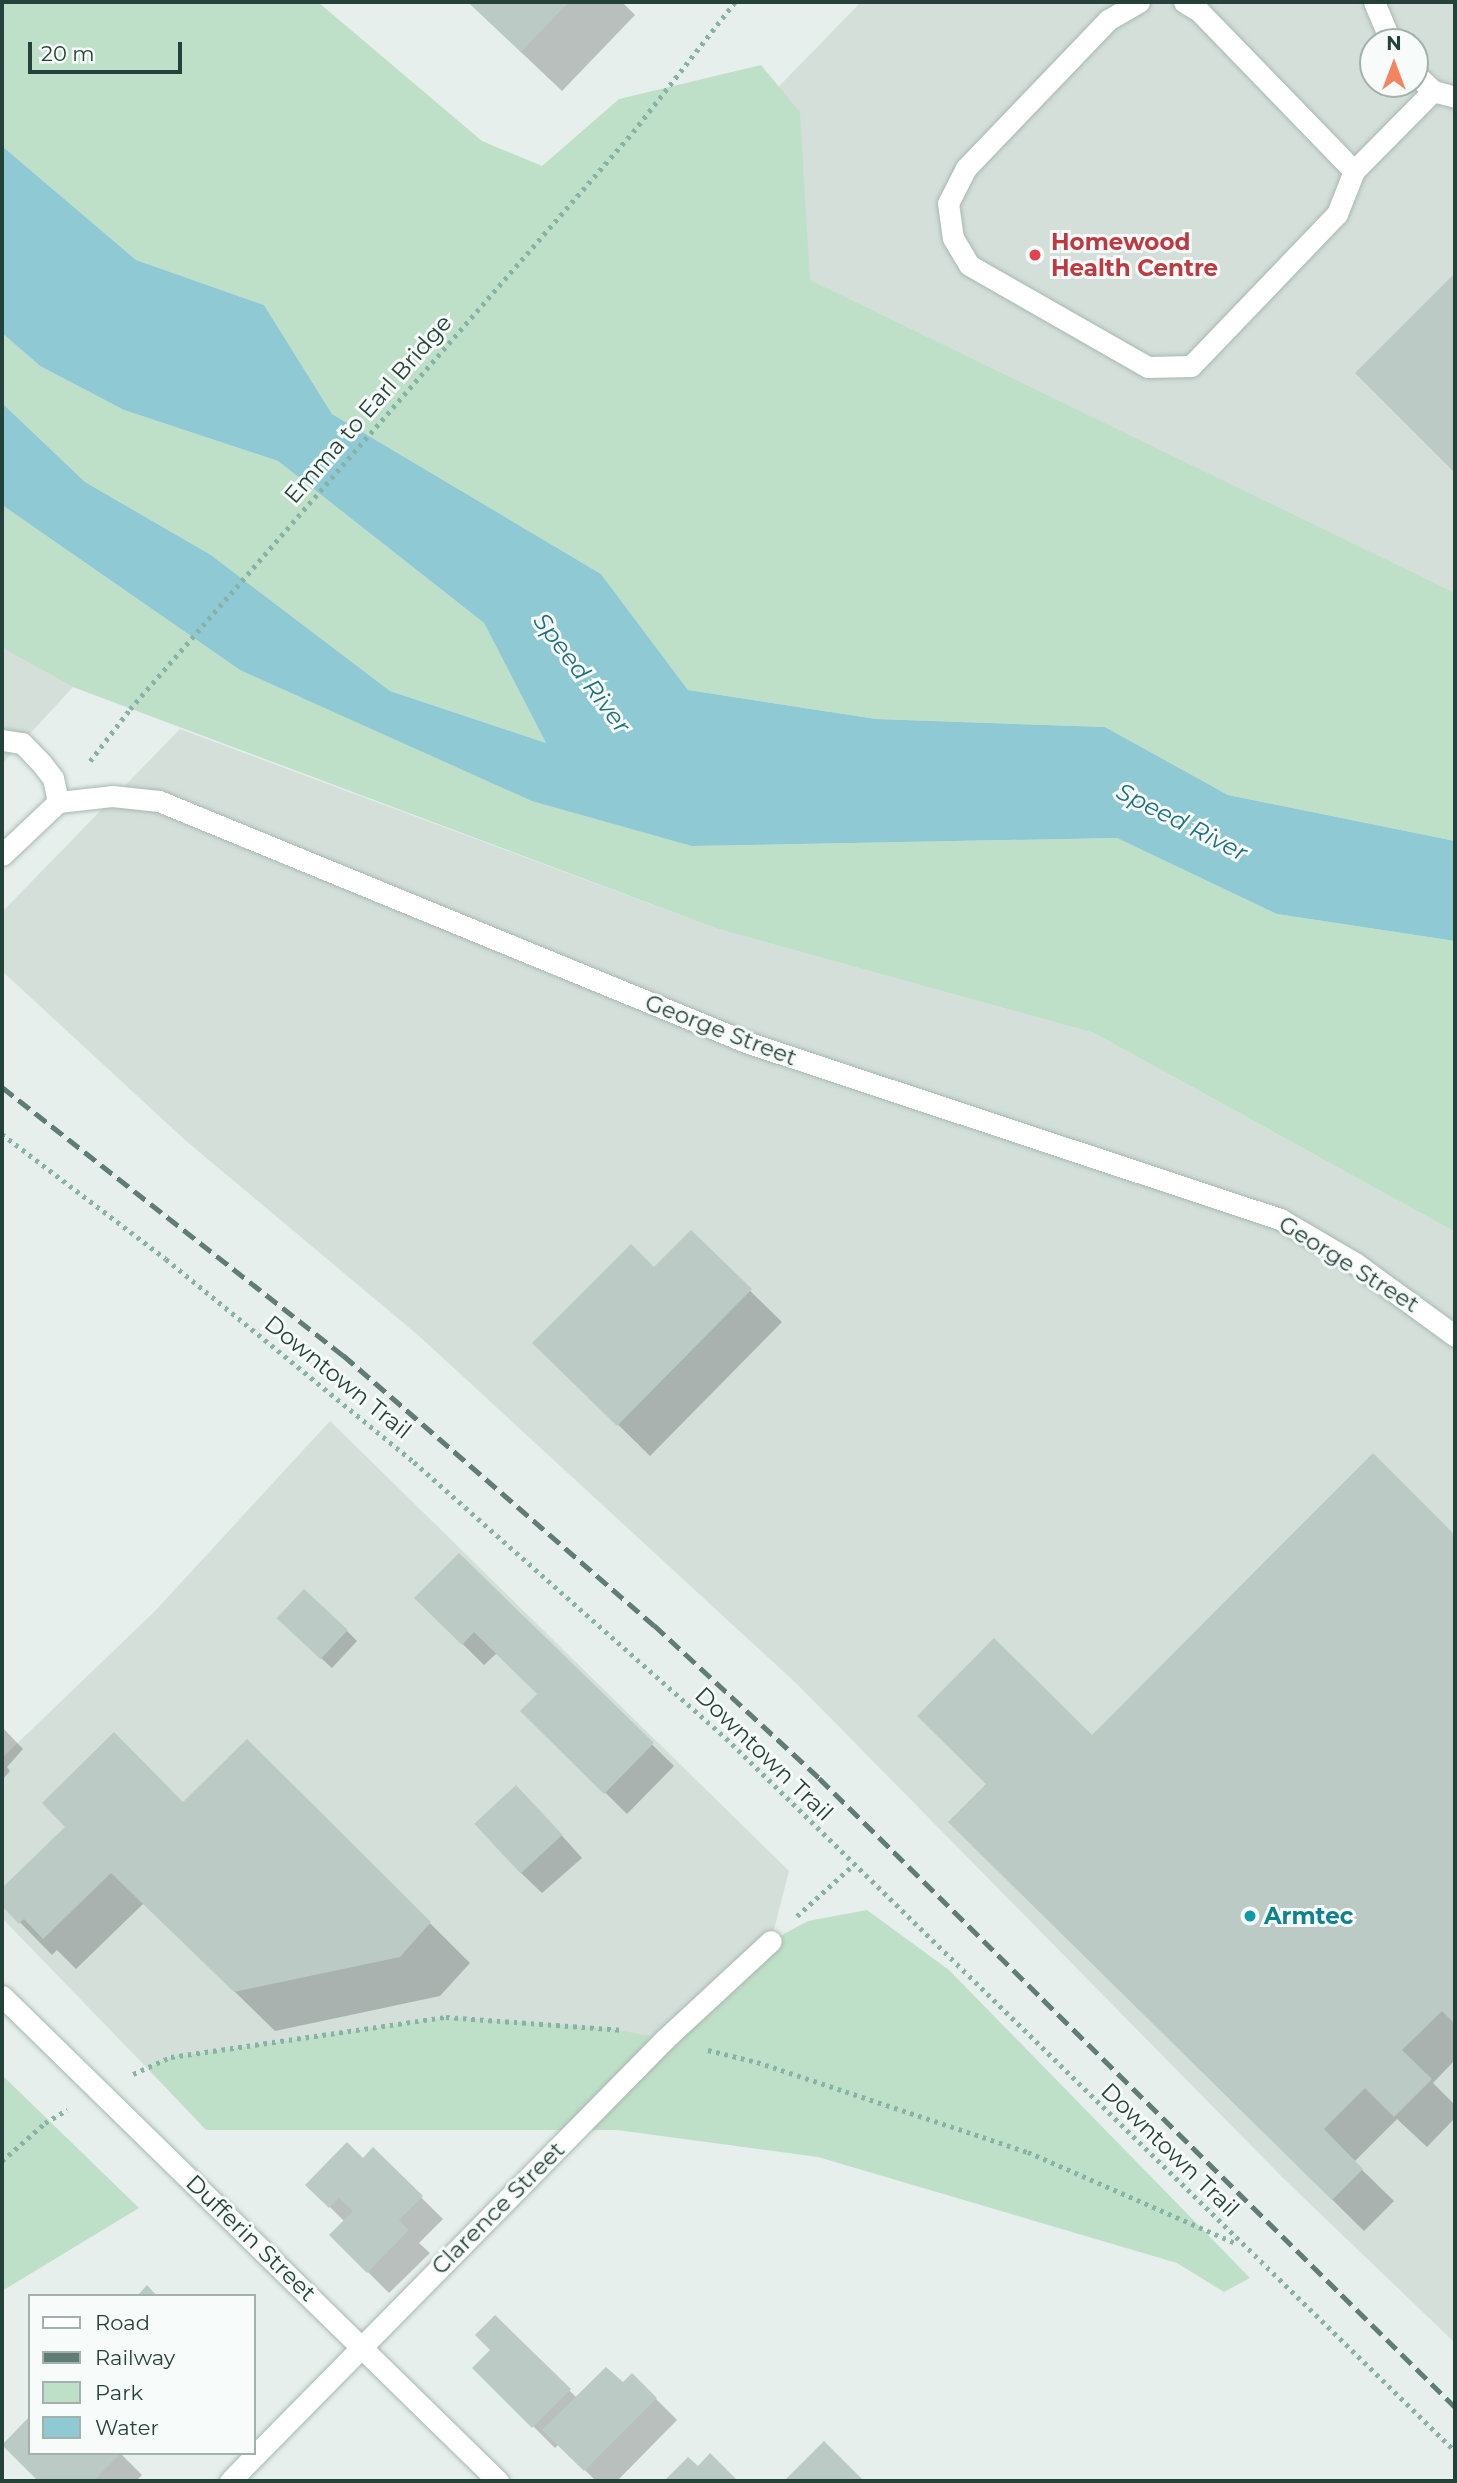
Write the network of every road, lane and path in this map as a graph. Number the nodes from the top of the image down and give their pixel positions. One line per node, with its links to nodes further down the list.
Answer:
1 (735, 2): 11 (path, Emma to Earl Bridge)
2 (1139, 2): 9 (street)
3 (1184, 2): 9 (street)
4 (1374, 2): 5 (street)
5 (1385, 28)
6 (1429, 87): 7 (street)
7 (1433, 91): 8 (street); 9 (street)
8 (1455, 97)
9 (1354, 171)
10 (2, 740): 11 (street)
11 (58, 802): 12 (street); 14 (street, George Street)
12 (2, 855)
13 (2, 1134): 15 (path, Downtown Trail)
14 (1455, 1336)
15 (853, 1864): 16 (path); 19 (path, Downtown Trail)
16 (771, 1941): 18 (street, Clarence Street)
17 (2, 1996): 18 (street, Dufferin Street)
18 (362, 2345): 20 (street, Clarence Street); 23 (street, Dufferin Street)
19 (1455, 2451)
20 (256, 2454)
21 (255, 2455): 22 (street, Clarence Street)
22 (230, 2481)
23 (498, 2481)

